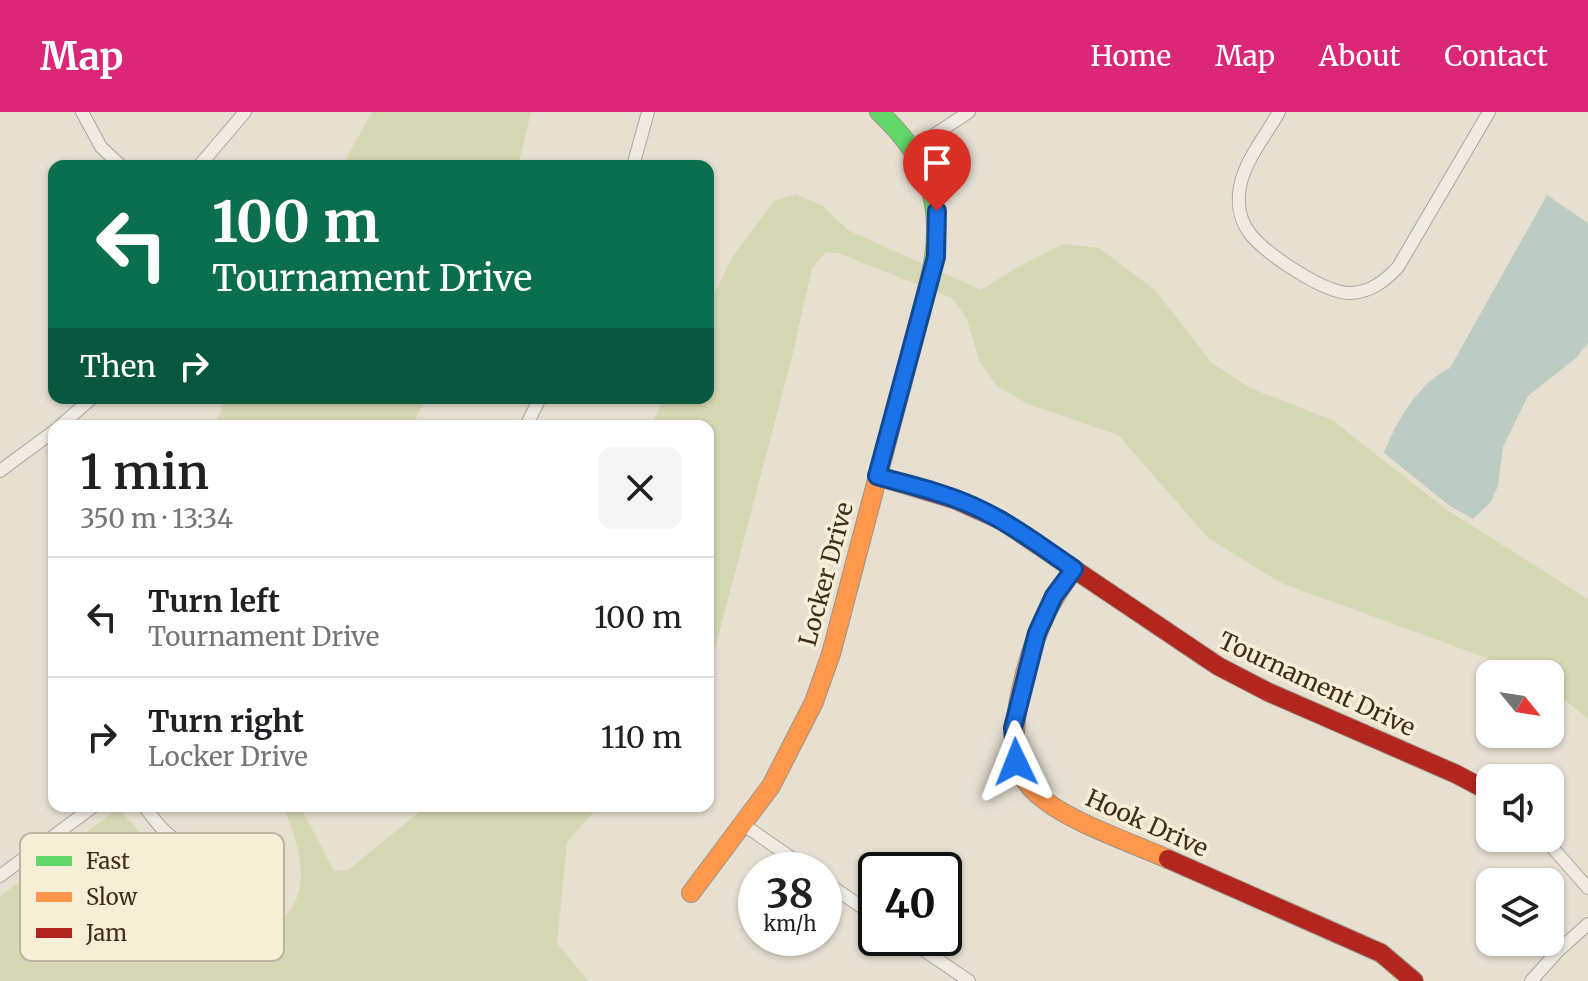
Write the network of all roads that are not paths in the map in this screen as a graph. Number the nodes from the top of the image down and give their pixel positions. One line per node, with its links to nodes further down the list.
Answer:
1 (82, 112): 9 (street)
2 (245, 112): 10 (street)
3 (648, 112): 11 (street)
4 (879, 112): 8 (street, Locker Drive)
5 (969, 112): 8 (street)
6 (1279, 112): 7 (street)
7 (1489, 112)
8 (914, 148): 16 (street, Locker Drive)
9 (115, 160)
10 (204, 160)
11 (635, 160)
12 (85, 404): 13 (street)
13 (67, 420)
14 (48, 435): 15 (street)
15 (0, 471)
16 (877, 476): 17 (street, Tournament Drive); 21 (street, Locker Drive)
17 (1074, 569): 18 (street, Tournament Drive); 33 (street, Hook Drive)
18 (1476, 785)
19 (86, 812): 22 (street)
20 (148, 812): 23 (street)
21 (744, 825): 24 (street); 29 (street, Locker Drive)
22 (58, 833)
23 (165, 833)
24 (783, 852)
25 (1556, 852): 28 (street)
26 (20, 861): 27 (street)
27 (0, 876)
28 (1588, 888)
29 (691, 893)
30 (1588, 924): 34 (street)
31 (932, 956): 32 (street)
32 (969, 981)
33 (1414, 981)
34 (1531, 981)

